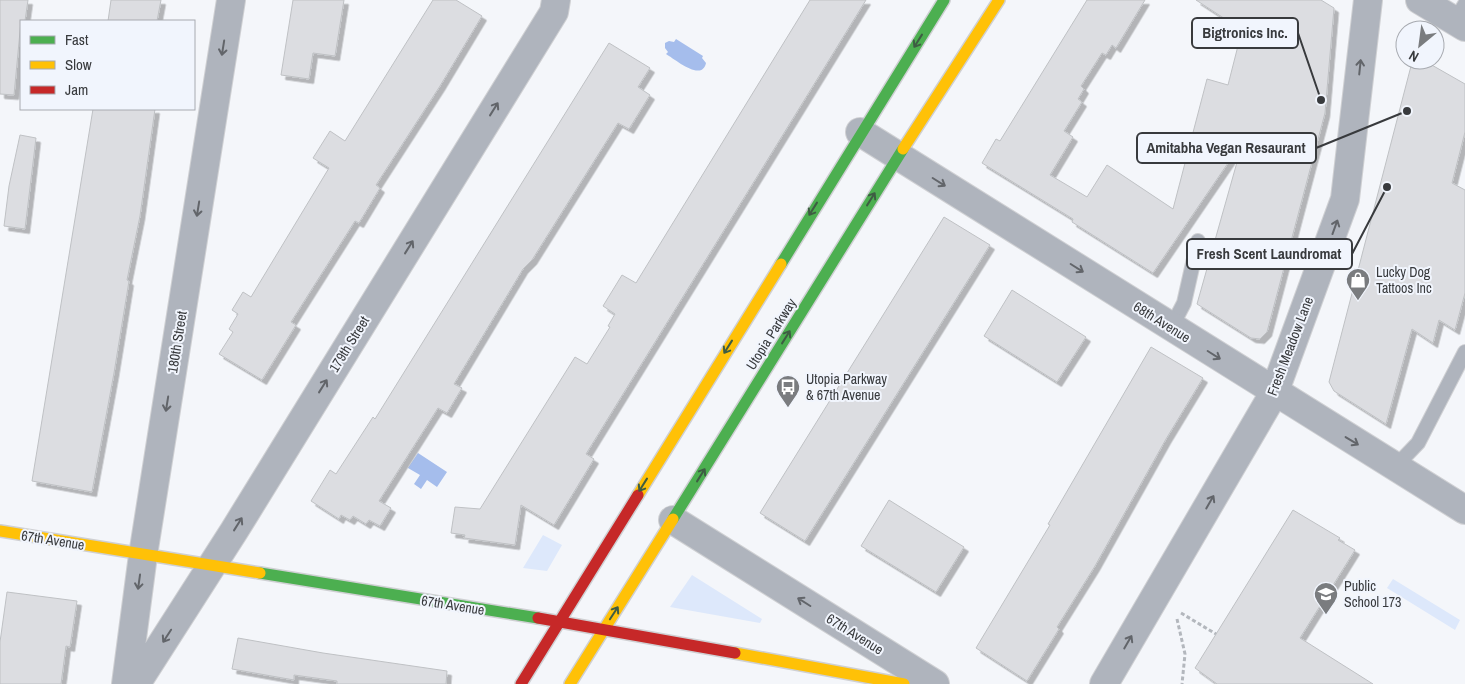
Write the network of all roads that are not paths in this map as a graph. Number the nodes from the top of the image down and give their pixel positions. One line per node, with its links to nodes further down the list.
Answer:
1 (231, 0): 18 (street, 180th Street, one-way to 18)
2 (556, 0): 19 (street, 179th Street, one-way to 2)
3 (944, 0): 8 (main road, one-way to 8)
4 (999, 0): 9 (main road, Utopia Parkway)
5 (1368, 0): 13 (street, Fresh Meadow Lane, one-way to 5)
6 (1420, 0): 7 (street)
7 (1462, 17)
8 (860, 132): 9 (street, 68th Avenue); 20 (main road, one-way to 20)
9 (898, 156): 11 (street, 68th Avenue, one-way to 11); 16 (main road, Utopia Parkway, one-way to 9)
10 (1198, 241): 11 (lane)
11 (1171, 328): 13 (street, 68th Avenue, one-way to 13)
12 (1465, 352): 14 (lane)
13 (1274, 393): 14 (street, 68th Avenue, one-way to 14); 28 (street, Fresh Meadow Lane, one-way to 13)
14 (1395, 466): 15 (street, 68th Avenue)
15 (1465, 510)
16 (673, 520): 21 (main road, Utopia Parkway, one-way to 16); 27 (street, 67th Avenue, one-way to 16)
17 (0, 531): 18 (main road, 67th Avenue)
18 (143, 554): 19 (main road, 67th Avenue); 22 (street, 180th Street, one-way to 22)
19 (212, 565): 20 (main road, 67th Avenue); 23 (street, 179th Street, one-way to 23)
20 (559, 622): 21 (main road, 67th Avenue); 24 (main road)
21 (604, 629): 25 (main road, Utopia Parkway); 26 (main road, 67th Avenue)
22 (126, 684)
23 (136, 684)
24 (520, 684)
25 (570, 684)
26 (904, 684)
27 (935, 684)
28 (1104, 684)

